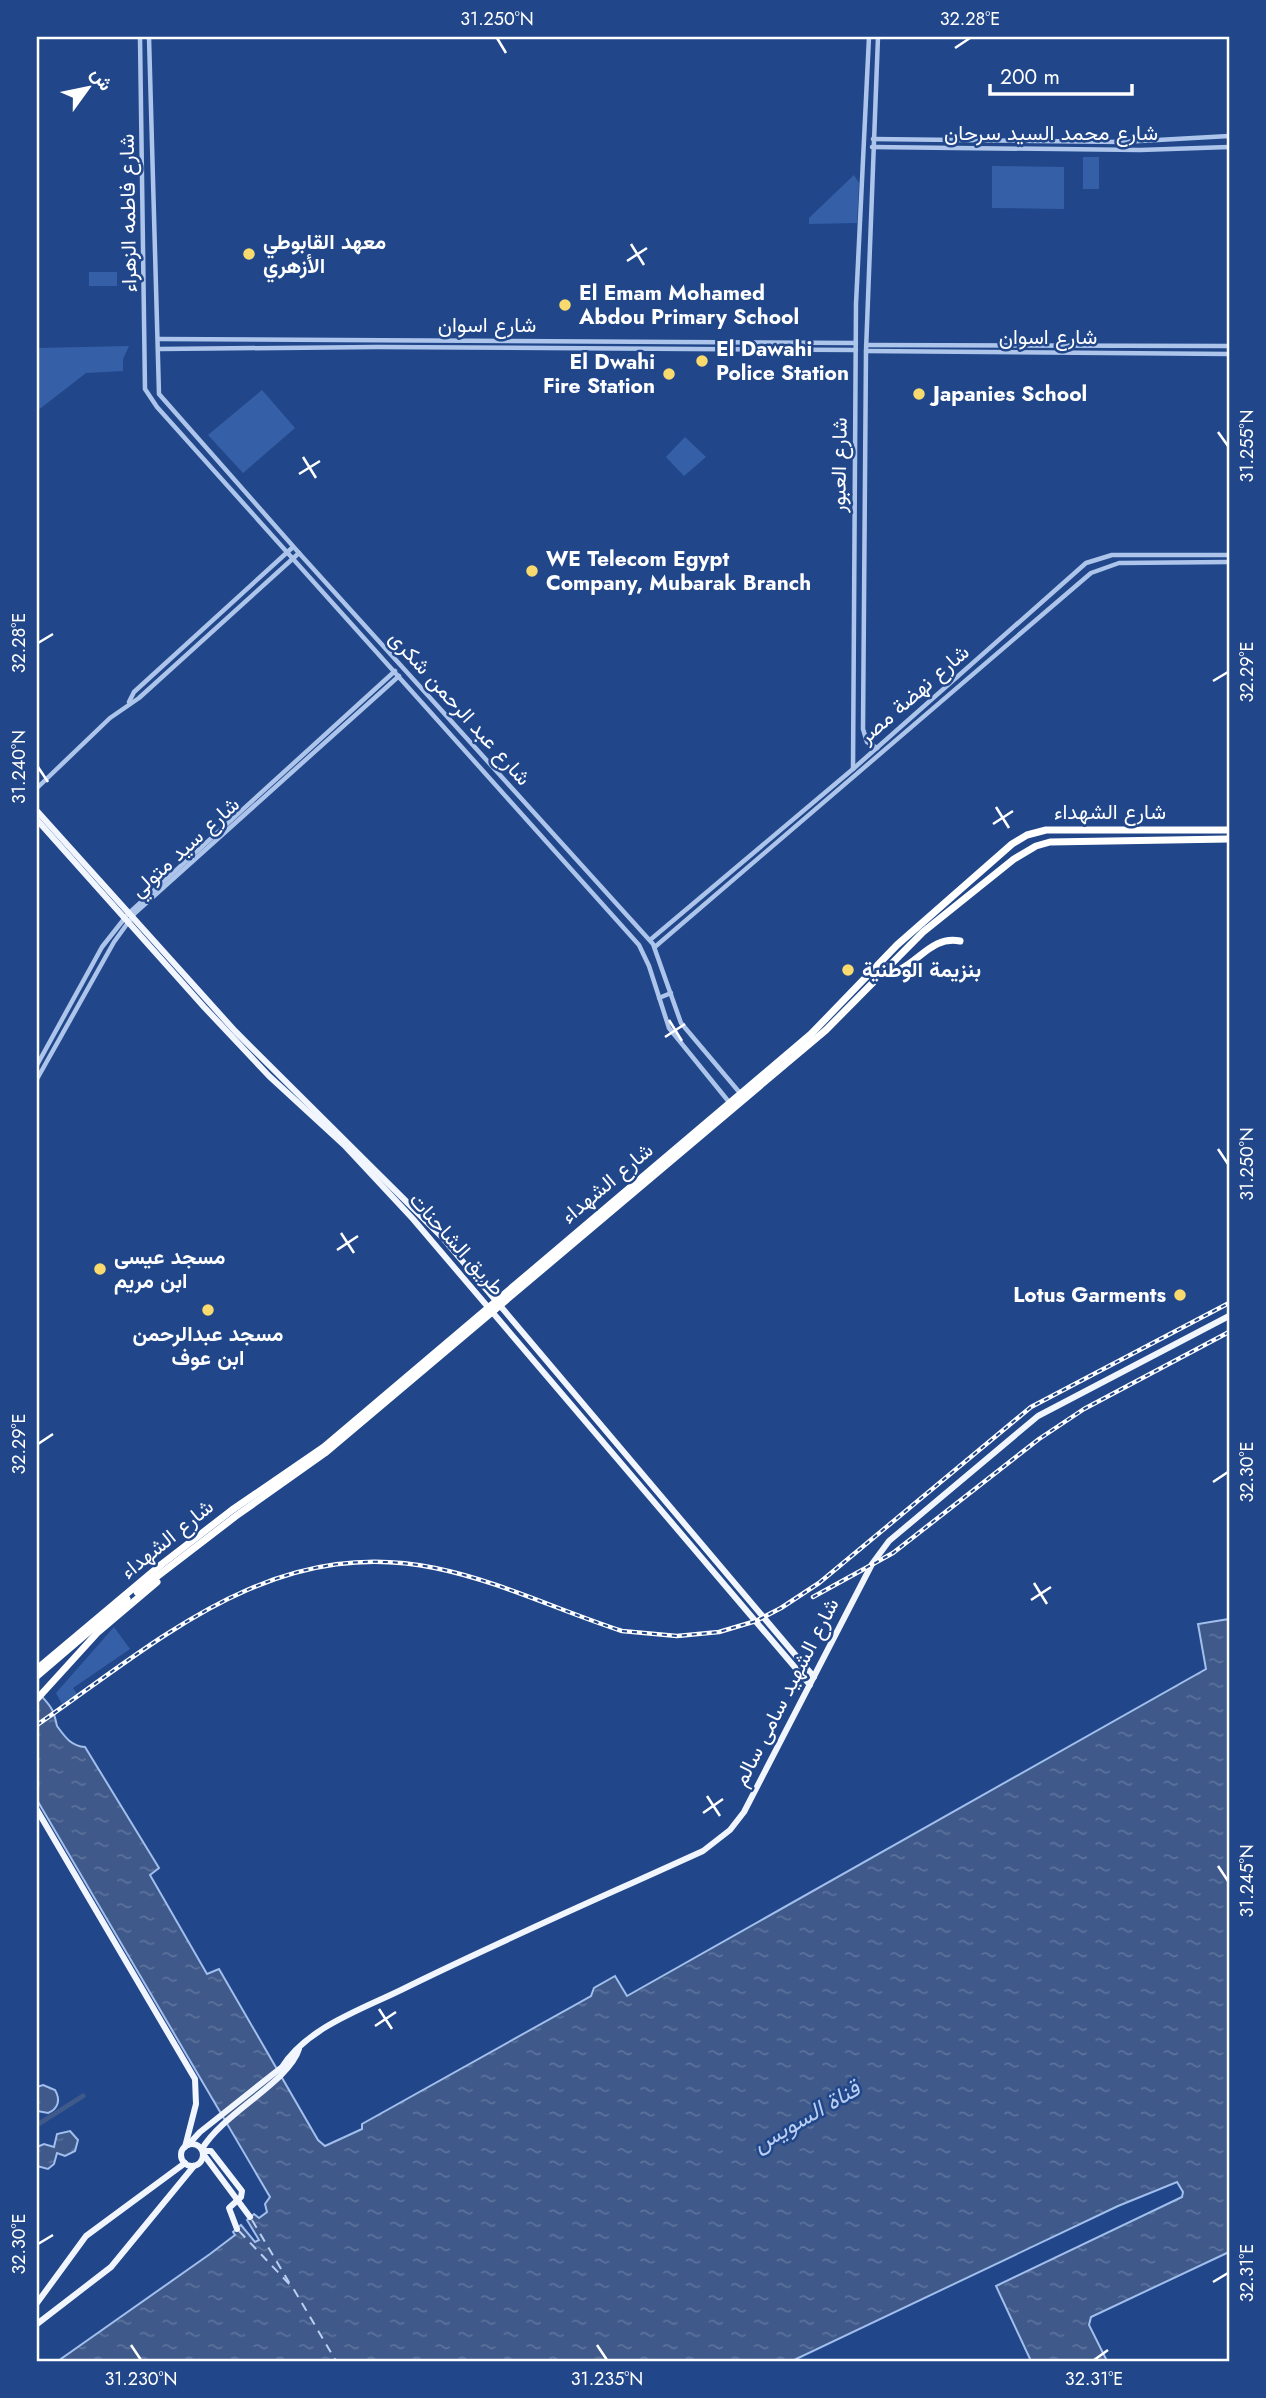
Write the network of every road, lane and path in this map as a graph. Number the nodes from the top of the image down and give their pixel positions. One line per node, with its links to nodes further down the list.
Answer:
1 (141, 37): 7 (street, شارع فاطمه الزهراء)
2 (149, 37): 8 (street, شارع فاطمه الزهراء)
3 (869, 38): 4 (street); 5 (street, شارع العبور)
4 (878, 38): 6 (street, شارع العبور)
5 (868, 55): 6 (street); 14 (street, شارع العبور)
6 (877, 57): 9 (street, شارع العبور)
7 (141, 82): 8 (street); 13 (street, شارع فاطمه الزهراء)
8 (150, 82): 12 (street, شارع فاطمه الزهراء)
9 (873, 139): 10 (street, شارع محمد السيد سرحان); 11 (street, شارع العبور)
10 (1228, 142): 11 (street, شارع محمد السيد سرحان)
11 (872, 146): 15 (street, شارع العبور)
12 (155, 277): 13 (street); 17 (street, شارع فاطمه الزهراء)
13 (145, 278): 16 (street, شارع فاطمه الزهراء)
14 (858, 278): 15 (street); 18 (street, شارع العبور)
15 (869, 280): 19 (street, شارع العبور)
16 (146, 298): 17 (street); 26 (street, شارع فاطمه الزهراء)
17 (155, 298): 20 (street, شارع فاطمه الزهراء)
18 (856, 304): 19 (street); 22 (street, شارع العبور)
19 (867, 305): 23 (street, شارع العبور)
20 (159, 339): 22 (street, شارع اسوان); 24 (street, شارع فاطمه الزهراء)
21 (1229, 346): 23 (street, شارع اسوان)
22 (856, 347): 24 (street, شارع اسوان); 31 (street, شارع العبور)
23 (866, 348): 25 (street, شارع اسوان); 32 (street, شارع العبور)
24 (160, 349): 27 (street, شارع عبد الرحمن شكرى)
25 (1229, 354)
26 (145, 389): 28 (street, شارع عبد الرحمن شكرى)
27 (176, 414): 28 (street); 29 (street, شارع عبد الرحمن شكرى)
28 (173, 425): 30 (street, شارع عبد الرحمن شكرى)
29 (190, 430): 30 (street); 33 (street, شارع عبد الرحمن شكرى)
30 (184, 437): 34 (street, شارع عبد الرحمن شكرى)
31 (856, 464): 32 (street); 49 (street, شارع العبور)
32 (864, 465): 50 (street, شارع العبور)
33 (249, 497): 34 (street); 35 (street, شارع عبد الرحمن شكرى)
34 (242, 502): 36 (street, شارع عبد الرحمن شكرى)
35 (293, 547): 36 (street); 37 (street, شارع عبد الرحمن شكرى)
36 (287, 552): 41 (street, شارع عبد الرحمن شكرى); 51 (street)
37 (299, 553): 41 (street); 45 (street, شارع عبد الرحمن شكرى)
38 (1156, 555): 39 (street, شارع نهضة مصر); 42 (street); 52 (street, شارع نهضة مصر)
39 (1171, 555): 40 (street, شارع نهضة مصر); 43 (street)
40 (1229, 555)
41 (293, 558): 46 (street, شارع عبد الرحمن شكرى); 51 (street)
42 (1158, 562): 43 (street, شارع نهضة مصر); 70 (street, شارع نهضة مصر)
43 (1172, 562): 44 (street, شارع نهضة مصر)
44 (1229, 562)
45 (339, 596): 46 (street); 61 (street, شارع عبد الرحمن شكرى)
46 (332, 602): 47 (street, شارع عبد الرحمن شكرى)
47 (395, 671): 48 (street, شارع عبد الرحمن شكرى); 69 (street, شارع سيد متولي)
48 (399, 676): 64 (street, شارع عبد الرحمن شكرى); 69 (street, شارع سيد متولي)
49 (854, 683): 50 (street); 53 (street, شارع العبور)
50 (863, 683): 52 (street, شارع العبور)
51 (129, 703): 54 (street)
52 (877, 748): 53 (street, شارع نهضة مصر)
53 (853, 769): 68 (street, شارع نهضة مصر)
54 (37, 788)
55 (37, 811): 60 (main road)
56 (37, 820): 60 (main road)
57 (1229, 830): 58 (highway, شارع الشهداء)
58 (1021, 838): 62 (highway); 63 (highway, شارع الشهداء)
59 (1229, 839): 62 (highway, شارع الشهداء)
60 (61, 843): 69 (main road, طريق الشاحنات)
61 (565, 848): 64 (street); 65 (street, شارع عبد الرحمن شكرى)
62 (1029, 849): 66 (highway, شارع الشهداء)
63 (1004, 851): 66 (highway); 83 (highway, شارع الشهداء)
64 (559, 854): 67 (street, شارع عبد الرحمن شكرى)
65 (574, 859): 67 (street); 71 (street, شارع عبد الرحمن شكرى)
66 (1014, 859): 74 (highway, شارع الشهداء)
67 (568, 864): 76 (street, شارع عبد الرحمن شكرى)
68 (677, 917): 70 (street); 71 (street, شارع نهضة مصر)
69 (128, 918): 79 (street, شارع سيد متولي); 80 (street, شارع سيد متولي); 85 (main road, طريق الشاحنات); 86 (main road, طريق الشاحنات)
70 (682, 923): 73 (street, شارع نهضة مصر)
71 (650, 940): 73 (street, شارع عبد الرحمن شكرى)
72 (960, 941): 74 (highway)
73 (656, 946): 75 (street, شارع عبد الرحمن شكرى)
74 (881, 972): 89 (highway, شارع الشهداء)
75 (671, 993): 76 (street); 77 (street, شارع عبد الرحمن شكرى)
76 (659, 998): 78 (street, شارع عبد الرحمن شكرى)
77 (675, 1008): 78 (street); 81 (street, شارع عبد الرحمن شكرى)
78 (663, 1011): 82 (street, شارع عبد الرحمن شكرى)
79 (37, 1065)
80 (37, 1079)
81 (730, 1082): 82 (street); 83 (street, شارع عبد الرحمن شكرى)
82 (720, 1090): 84 (street, شارع عبد الرحمن شكرى)
83 (740, 1093): 84 (highway, شارع الشهداء)
84 (729, 1102): 89 (highway, شارع الشهداء)
85 (419, 1213): 86 (main road); 87 (main road, طريق الشاحنات)
86 (413, 1219): 88 (main road, طريق الشاحنات)
87 (430, 1224): 88 (main road); 90 (main road, طريق الشاحنات)
88 (423, 1231): 91 (main road, طريق الشاحنات)
89 (581, 1231): 90 (highway, شارع الشهداء)
90 (498, 1301): 91 (highway, شارع الشهداء); 93 (main road, طريق الشاحنات)
91 (491, 1307): 94 (main road, طريق الشاحنات); 98 (highway, شارع الشهداء); 99 (highway, شارع الشهداء)
92 (1229, 1316): 102 (main road, شارع الشهيد سامى سالم)
93 (588, 1408): 94 (main road); 95 (main road, طريق الشاحنات)
94 (582, 1415): 96 (main road, طريق الشاحنات)
95 (604, 1427): 96 (main road); 97 (main road, طريق الشاحنات)
96 (597, 1433): 97 (main road, طريق الشاحنات)
97 (674, 1517): 102 (main road, طريق الشاحنات); 103 (main road, طريق الشاحنات)
98 (171, 1566): 99 (highway, شارع الشهداء); 104 (highway)
99 (105, 1614): 100 (highway, شارع الشهداء); 101 (highway, شارع الشهداء)
100 (37, 1669)
101 (37, 1676)
102 (814, 1677): 103 (main road, شارع الشهيد سامى سالم)
103 (810, 1685): 106 (main road, شارع الشهيد سامى سالم)
104 (37, 1699)
105 (37, 1810): 107 (main road)
106 (214, 2125): 107 (main road, شارع الشهيد سامى سالم); 108 (main road)
107 (186, 2146): 108 (main road); 109 (main road)
108 (203, 2152): 110 (main road); 111 (main road)
109 (185, 2163): 110 (main road); 114 (main road)
110 (194, 2166): 115 (main road)
111 (238, 2200): 112 (main road); 113 (main road)
112 (250, 2217)
113 (237, 2229)
114 (37, 2303)
115 (37, 2324)

